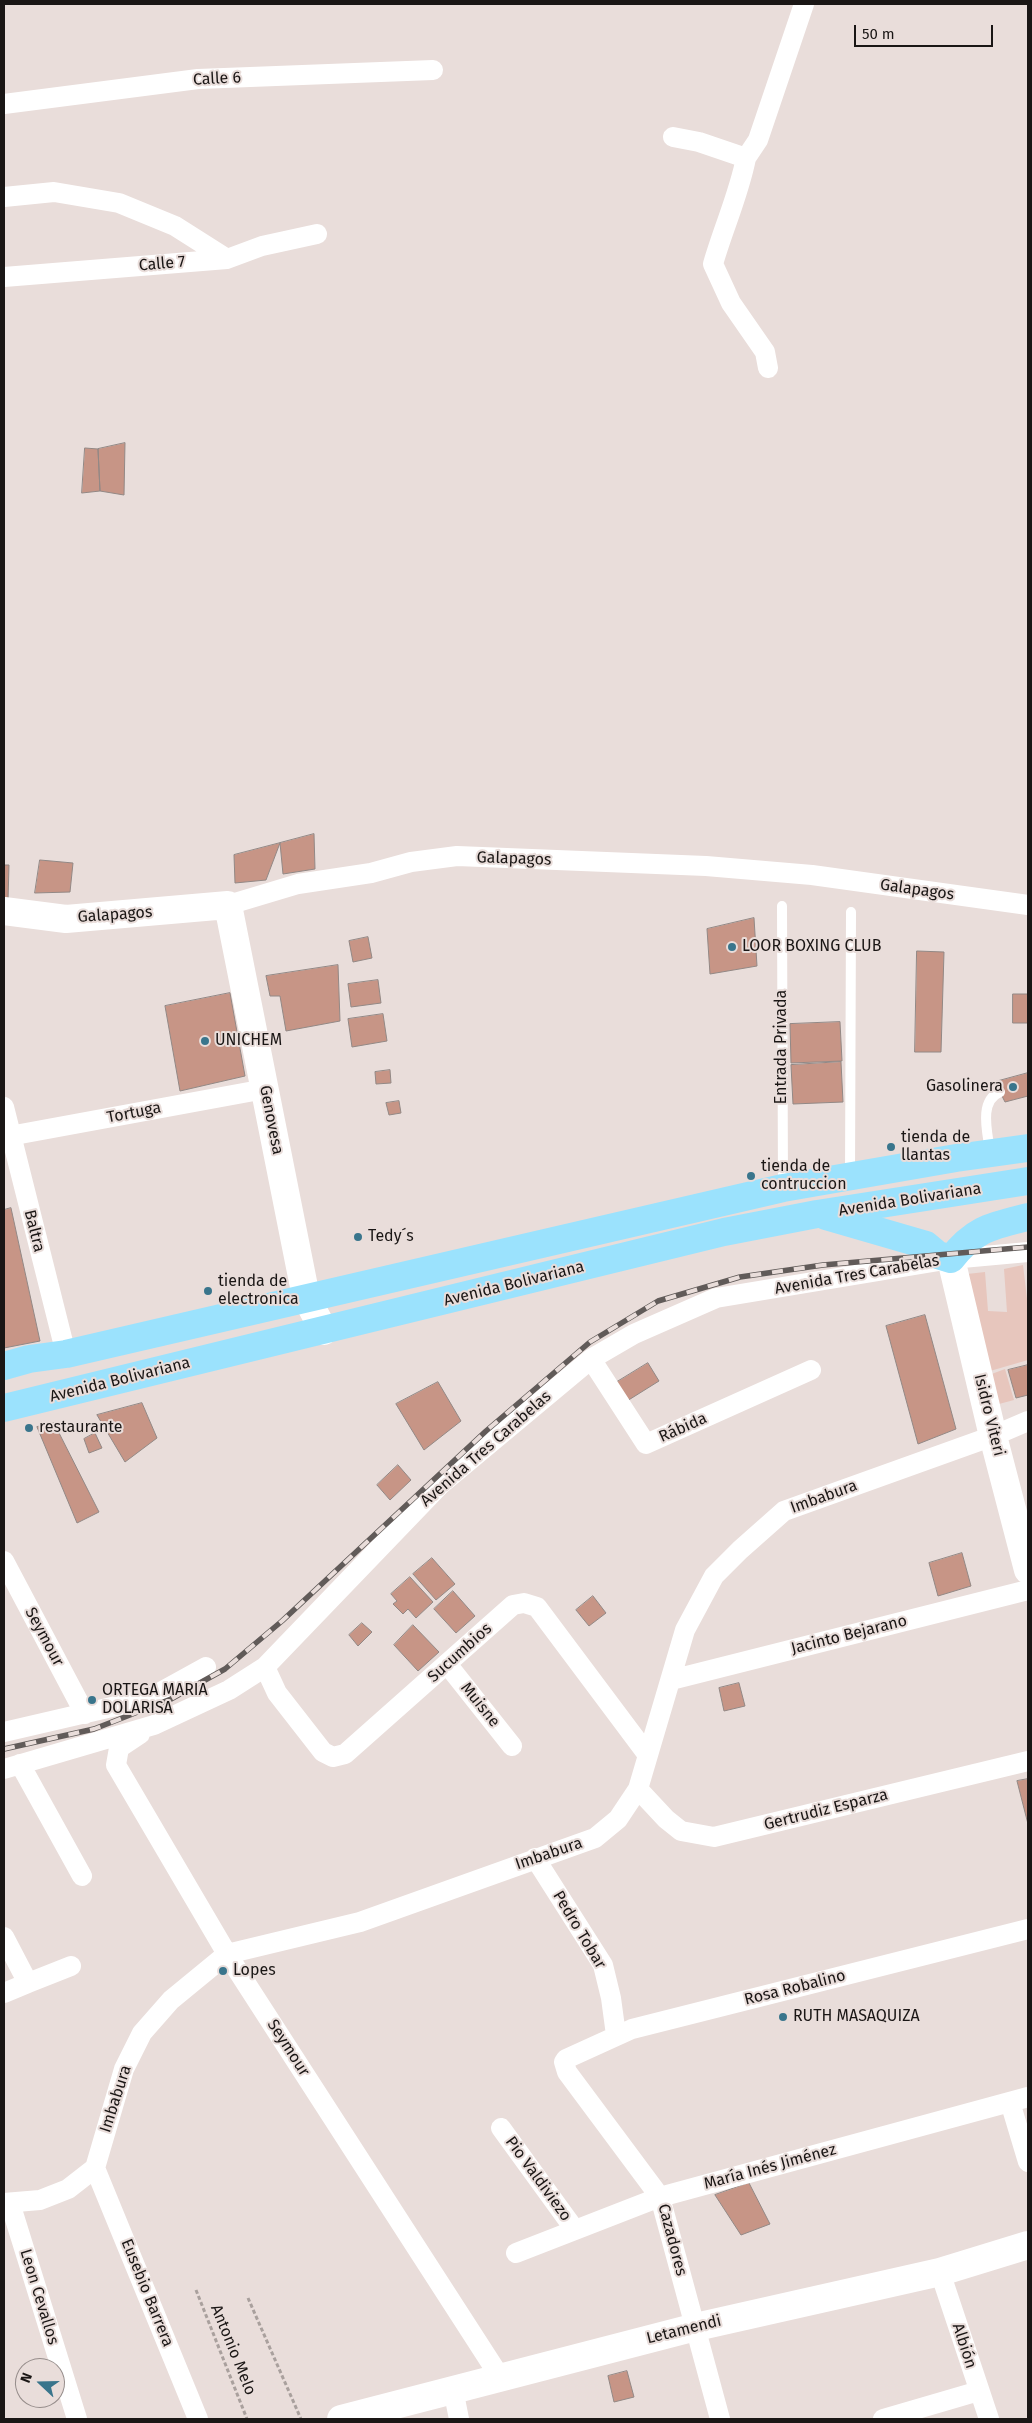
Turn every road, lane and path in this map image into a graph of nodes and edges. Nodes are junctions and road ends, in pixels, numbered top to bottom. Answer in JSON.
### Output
{"nodes":[{"id":1,"x":804,"y":4,"type":"edge"},
{"id":2,"x":432,"y":70,"type":"dead end"},
{"id":3,"x":4,"y":104,"type":"edge"},
{"id":4,"x":673,"y":137,"type":"dead end"},
{"id":5,"x":746,"y":158,"type":"junction"},
{"id":6,"x":4,"y":197,"type":"edge"},
{"id":7,"x":317,"y":234,"type":"dead end"},
{"id":8,"x":226,"y":259,"type":"junction"},
{"id":9,"x":4,"y":277,"type":"edge"},
{"id":10,"x":768,"y":368,"type":"dead end"},
{"id":11,"x":1028,"y":904,"type":"edge"},
{"id":12,"x":228,"y":905,"type":"junction"},
{"id":13,"x":782,"y":906,"type":"dead end"},
{"id":14,"x":4,"y":911,"type":"edge"},
{"id":15,"x":851,"y":912,"type":"dead end"},
{"id":16,"x":264,"y":1088,"type":"junction"},
{"id":17,"x":1000,"y":1092,"type":"dead end"},
{"id":18,"x":4,"y":1108,"type":"edge"},
{"id":19,"x":8,"y":1136,"type":"edge"},
{"id":20,"x":1028,"y":1148,"type":"edge"},
{"id":21,"x":990,"y":1153,"type":"junction"},
{"id":22,"x":850,"y":1175,"type":"junction"},
{"id":23,"x":1028,"y":1181,"type":"edge"},
{"id":24,"x":784,"y":1188,"type":"junction"},
{"id":25,"x":818,"y":1214,"type":"junction"},
{"id":26,"x":1028,"y":1217,"type":"edge"},
{"id":27,"x":1028,"y":1252,"type":"edge"},
{"id":28,"x":951,"y":1259,"type":"junction"},
{"id":29,"x":306,"y":1298,"type":"junction"},
{"id":30,"x":324,"y":1331,"type":"junction"},
{"id":31,"x":66,"y":1354,"type":"junction"},
{"id":32,"x":591,"y":1359,"type":"junction"},
{"id":33,"x":4,"y":1366,"type":"edge"},
{"id":34,"x":811,"y":1370,"type":"dead end"},
{"id":35,"x":4,"y":1408,"type":"edge"},
{"id":36,"x":1028,"y":1421,"type":"edge"},
{"id":37,"x":993,"y":1436,"type":"junction"},
{"id":38,"x":4,"y":1561,"type":"edge"},
{"id":39,"x":1028,"y":1570,"type":"edge"},
{"id":40,"x":1028,"y":1590,"type":"edge"},
{"id":41,"x":447,"y":1664,"type":"junction"},
{"id":42,"x":206,"y":1667,"type":"dead end"},
{"id":43,"x":265,"y":1667,"type":"junction"},
{"id":44,"x":671,"y":1680,"type":"junction"},
{"id":45,"x":84,"y":1714,"type":"junction"},
{"id":46,"x":154,"y":1725,"type":"junction"},
{"id":47,"x":4,"y":1732,"type":"edge"},
{"id":48,"x":512,"y":1746,"type":"dead end"},
{"id":49,"x":648,"y":1754,"type":"junction"},
{"id":50,"x":1028,"y":1762,"type":"edge"},
{"id":51,"x":12,"y":1767,"type":"edge"},
{"id":52,"x":638,"y":1789,"type":"junction"},
{"id":53,"x":535,"y":1858,"type":"junction"},
{"id":54,"x":82,"y":1876,"type":"dead end"},
{"id":55,"x":1028,"y":1930,"type":"edge"},
{"id":56,"x":4,"y":1937,"type":"edge"},
{"id":57,"x":227,"y":1954,"type":"junction"},
{"id":58,"x":71,"y":1966,"type":"dead end"},
{"id":59,"x":28,"y":1983,"type":"junction"},
{"id":60,"x":4,"y":1993,"type":"edge"},
{"id":61,"x":616,"y":2035,"type":"junction"},
{"id":62,"x":566,"y":2059,"type":"joint"},
{"id":63,"x":1019,"y":2099,"type":"edge"},
{"id":64,"x":501,"y":2128,"type":"dead end"},
{"id":65,"x":1028,"y":2162,"type":"edge"},
{"id":66,"x":95,"y":2168,"type":"junction"},
{"id":67,"x":660,"y":2196,"type":"junction"},
{"id":68,"x":7,"y":2203,"type":"edge"},
{"id":69,"x":575,"y":2230,"type":"junction"},
{"id":70,"x":1028,"y":2245,"type":"edge"},
{"id":71,"x":516,"y":2253,"type":"dead end"},
{"id":72,"x":940,"y":2272,"type":"junction"},
{"id":73,"x":196,"y":2290,"type":"dead end"},
{"id":74,"x":248,"y":2298,"type":"dead end"},
{"id":75,"x":696,"y":2326,"type":"junction"},
{"id":76,"x":500,"y":2377,"type":"junction"},
{"id":77,"x":453,"y":2389,"type":"junction"},
{"id":78,"x":979,"y":2391,"type":"junction"},
{"id":79,"x":401,"y":2412,"type":"edge"},
{"id":80,"x":349,"y":2418,"type":"edge"},
{"id":81,"x":78,"y":2419,"type":"edge"},
{"id":82,"x":198,"y":2419,"type":"edge"},
{"id":83,"x":247,"y":2419,"type":"edge"},
{"id":84,"x":300,"y":2419,"type":"edge"},
{"id":85,"x":459,"y":2419,"type":"edge"},
{"id":86,"x":720,"y":2419,"type":"edge"},
{"id":87,"x":883,"y":2419,"type":"edge"},
{"id":88,"x":989,"y":2419,"type":"edge"}],
"edges":[{"from":1,"to":5,"type":"street"},
{"from":2,"to":3,"type":"street","name":"Calle 6"},
{"from":4,"to":5,"type":"street"},
{"from":5,"to":10,"type":"street"},
{"from":6,"to":8,"type":"street"},
{"from":7,"to":8,"type":"street","name":"Calle 7"},
{"from":8,"to":9,"type":"street","name":"Calle 7"},
{"from":11,"to":12,"type":"street","name":"Galapagos"},
{"from":12,"to":14,"type":"street","name":"Galapagos"},
{"from":12,"to":16,"type":"street","name":"Genovesa"},
{"from":13,"to":24,"type":"lane","name":"Entrada Privada"},
{"from":15,"to":22,"type":"lane"},
{"from":16,"to":19,"type":"street","name":"Tortuga"},
{"from":16,"to":29,"type":"street","name":"Genovesa"},
{"from":17,"to":21,"type":"lane"},
{"from":18,"to":19,"type":"street","name":"Baltra"},
{"from":19,"to":31,"type":"street","name":"Baltra"},
{"from":20,"to":21,"type":"main road","name":"Avenida Bolivariana"},
{"from":21,"to":22,"type":"main road","name":"Avenida Bolivariana"},
{"from":22,"to":24,"type":"main road","name":"Avenida Bolivariana"},
{"from":23,"to":25,"type":"main road","name":"Avenida Bolivariana"},
{"from":24,"to":29,"type":"main road","name":"Avenida Bolivariana"},
{"from":25,"to":28,"type":"main road"},
{"from":25,"to":30,"type":"main road","name":"Avenida Bolivariana"},
{"from":26,"to":28,"type":"main road"},
{"from":27,"to":28,"type":"street","name":"Avenida Tres Carabelas"},
{"from":28,"to":32,"type":"street","name":"Avenida Tres Carabelas"},
{"from":28,"to":37,"type":"street","name":"Isidro Viteri"},
{"from":29,"to":30,"type":"street","name":"Genovesa"},
{"from":29,"to":31,"type":"main road","name":"Avenida Bolivariana"},
{"from":30,"to":35,"type":"main road","name":"Avenida Bolivariana"},
{"from":31,"to":33,"type":"main road","name":"Avenida Bolivariana"},
{"from":32,"to":34,"type":"street","name":"Rábida"},
{"from":32,"to":43,"type":"street","name":"Avenida Tres Carabelas"},
{"from":36,"to":37,"type":"street","name":"Imbabura"},
{"from":37,"to":39,"type":"street","name":"Isidro Viteri"},
{"from":37,"to":44,"type":"street","name":"Imbabura"},
{"from":38,"to":45,"type":"street","name":"Seymour"},
{"from":40,"to":44,"type":"street","name":"Jacinto Bejarano"},
{"from":41,"to":43,"type":"street","name":"Sucumbios"},
{"from":41,"to":48,"type":"street","name":"Muisne"},
{"from":41,"to":49,"type":"street","name":"Sucumbios"},
{"from":42,"to":45,"type":"street"},
{"from":43,"to":46,"type":"street","name":"Avenida Tres Carabelas"},
{"from":44,"to":49,"type":"street","name":"Imbabura"},
{"from":45,"to":47,"type":"street"},
{"from":46,"to":51,"type":"street","name":"Avenida Tres Carabelas"},
{"from":46,"to":57,"type":"street","name":"Seymour"},
{"from":49,"to":52,"type":"street","name":"Imbabura"},
{"from":50,"to":52,"type":"street","name":"Gertrudiz Esparza"},
{"from":51,"to":54,"type":"street"},
{"from":52,"to":53,"type":"street","name":"Imbabura"},
{"from":53,"to":57,"type":"street","name":"Imbabura"},
{"from":53,"to":61,"type":"street","name":"Pedro Tobar"},
{"from":55,"to":61,"type":"street","name":"Rosa Robalino"},
{"from":56,"to":59,"type":"street"},
{"from":57,"to":66,"type":"street","name":"Imbabura"},
{"from":57,"to":76,"type":"street","name":"Seymour"},
{"from":58,"to":59,"type":"street"},
{"from":59,"to":60,"type":"street"},
{"from":61,"to":62,"type":"street","name":"Rosa Robalino"},
{"from":62,"to":67,"type":"street","name":"Cazadores"},
{"from":63,"to":65,"type":"street"},
{"from":63,"to":67,"type":"street","name":"María Inés Jiménez"},
{"from":64,"to":69,"type":"street","name":"Pio Valdiviezo"},
{"from":66,"to":68,"type":"street"},
{"from":66,"to":82,"type":"street","name":"Eusebio Barrera"},
{"from":67,"to":69,"type":"street","name":"María Inés Jiménez"},
{"from":67,"to":75,"type":"street","name":"Cazadores"},
{"from":68,"to":81,"type":"street","name":"Leon Cevallos"},
{"from":69,"to":71,"type":"street","name":"María Inés Jiménez"},
{"from":70,"to":72,"type":"street","name":"Letamendi"},
{"from":72,"to":75,"type":"street","name":"Letamendi"},
{"from":72,"to":78,"type":"street","name":"Albión"},
{"from":73,"to":83,"type":"path","name":"Antonio Melo"},
{"from":74,"to":84,"type":"path"},
{"from":75,"to":76,"type":"street","name":"Letamendi"},
{"from":75,"to":86,"type":"street","name":"Cazadores"},
{"from":76,"to":77,"type":"street","name":"Letamendi"},
{"from":77,"to":79,"type":"street","name":"Letamendi"},
{"from":77,"to":85,"type":"street"},
{"from":78,"to":87,"type":"street"},
{"from":78,"to":88,"type":"street","name":"Albión"},
{"from":79,"to":80,"type":"street","name":"Letamendi"}]}
